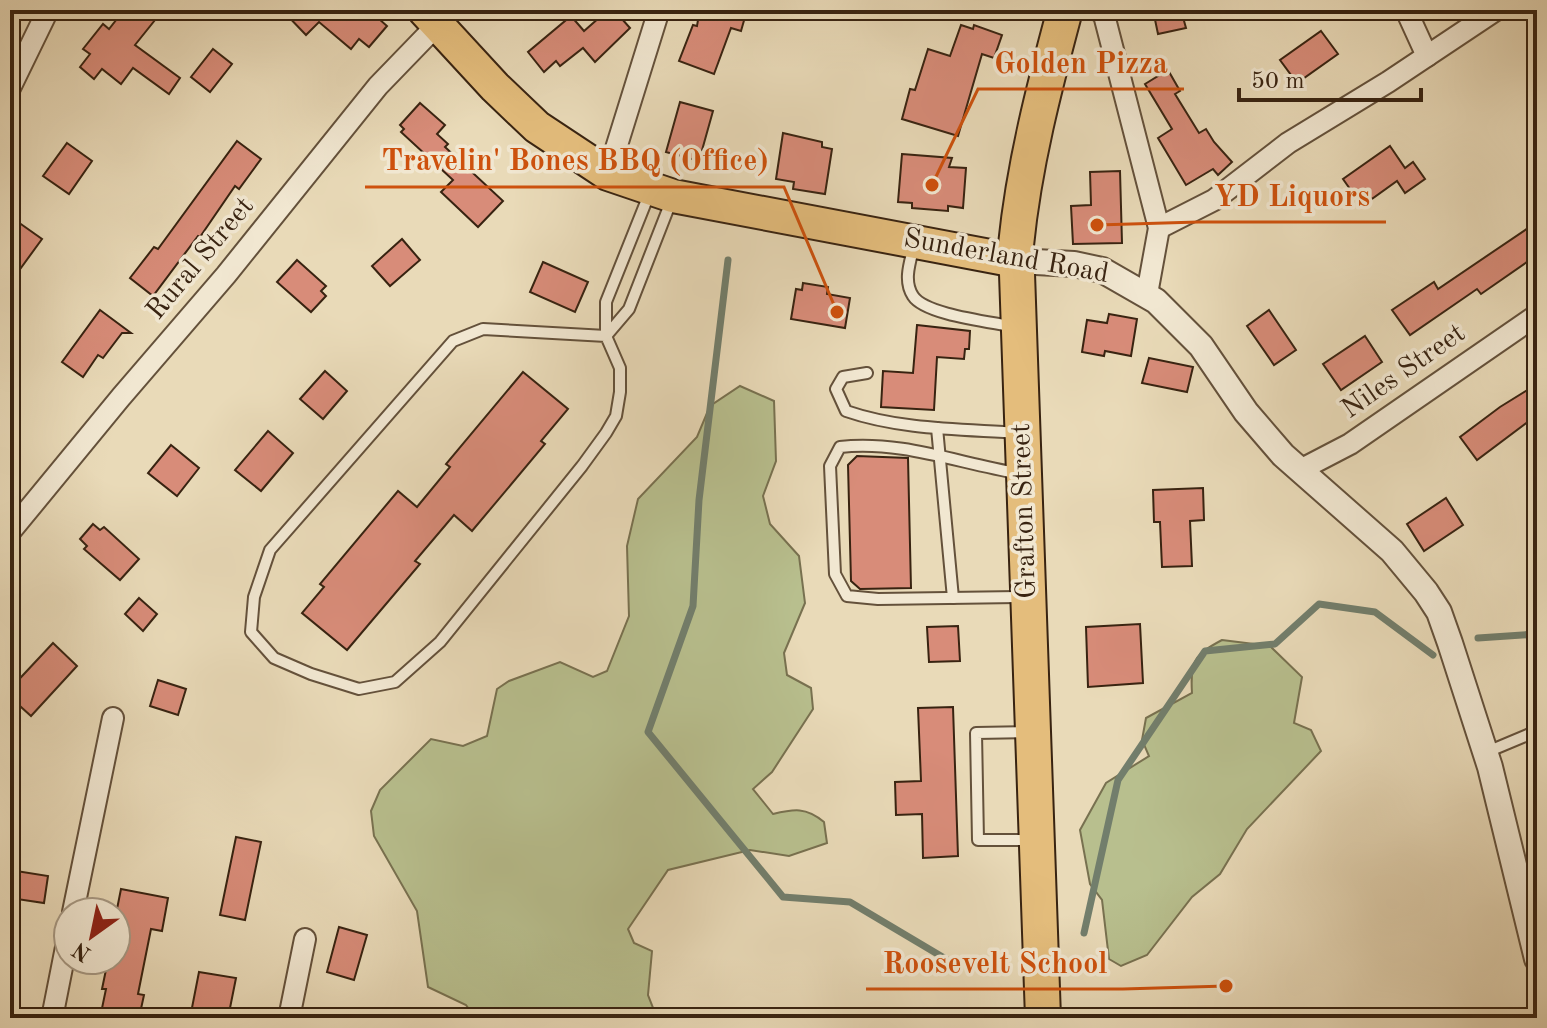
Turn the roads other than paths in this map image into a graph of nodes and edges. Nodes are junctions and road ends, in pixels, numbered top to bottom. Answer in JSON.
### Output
{"nodes":[{"id":1,"x":48,"y":10,"type":"edge"},
{"id":2,"x":659,"y":10,"type":"edge"},
{"id":3,"x":1065,"y":10,"type":"edge"},
{"id":4,"x":1098,"y":10,"type":"edge"},
{"id":5,"x":1406,"y":10,"type":"edge"},
{"id":6,"x":1496,"y":10,"type":"edge"},
{"id":7,"x":430,"y":17,"type":"edge"},
{"id":8,"x":1427,"y":56,"type":"junction"},
{"id":9,"x":10,"y":88,"type":"edge"},
{"id":10,"x":608,"y":174,"type":"junction"},
{"id":11,"x":662,"y":193,"type":"junction"},
{"id":12,"x":1159,"y":228,"type":"junction"},
{"id":13,"x":915,"y":240,"type":"junction"},
{"id":14,"x":1016,"y":261,"type":"junction"},
{"id":15,"x":1147,"y":294,"type":"junction"},
{"id":16,"x":1537,"y":315,"type":"edge"},
{"id":17,"x":1018,"y":327,"type":"junction"},
{"id":18,"x":606,"y":336,"type":"junction"},
{"id":19,"x":867,"y":373,"type":"dead end"},
{"id":20,"x":937,"y":428,"type":"junction"},
{"id":21,"x":1021,"y":433,"type":"junction"},
{"id":22,"x":938,"y":457,"type":"junction"},
{"id":23,"x":1300,"y":470,"type":"junction"},
{"id":24,"x":1023,"y":474,"type":"junction"},
{"id":25,"x":10,"y":532,"type":"edge"},
{"id":26,"x":1028,"y":597,"type":"junction"},
{"id":27,"x":953,"y":598,"type":"junction"},
{"id":28,"x":113,"y":718,"type":"dead end"},
{"id":29,"x":1537,"y":731,"type":"edge"},
{"id":30,"x":1032,"y":732,"type":"junction"},
{"id":31,"x":1485,"y":752,"type":"junction"},
{"id":32,"x":1036,"y":840,"type":"junction"},
{"id":33,"x":76,"y":896,"type":"edge"},
{"id":34,"x":305,"y":939,"type":"dead end"},
{"id":35,"x":1536,"y":951,"type":"edge"},
{"id":36,"x":60,"y":976,"type":"edge"},
{"id":37,"x":52,"y":1018,"type":"edge"},
{"id":38,"x":289,"y":1018,"type":"edge"},
{"id":39,"x":1043,"y":1018,"type":"edge"}],
"edges":[{"from":1,"to":9,"type":"street"},
{"from":2,"to":10,"type":"street"},
{"from":3,"to":14,"type":"highway","name":"Grafton Street"},
{"from":4,"to":12,"type":"street"},
{"from":5,"to":8,"type":"street"},
{"from":6,"to":8,"type":"street"},
{"from":7,"to":10,"type":"main road","name":"Sunderland Road"},
{"from":7,"to":25,"type":"street","name":"Rural Street"},
{"from":8,"to":12,"type":"street"},
{"from":10,"to":11,"type":"main road","name":"Sunderland Road"},
{"from":11,"to":13,"type":"main road","name":"Sunderland Road"},
{"from":11,"to":18,"type":"lane"},
{"from":11,"to":18,"type":"lane"},
{"from":12,"to":15,"type":"street"},
{"from":13,"to":14,"type":"main road","name":"Sunderland Road"},
{"from":13,"to":17,"type":"lane"},
{"from":14,"to":15,"type":"street","name":"Sunderland Road"},
{"from":14,"to":17,"type":"highway","name":"Grafton Street"},
{"from":15,"to":23,"type":"street","name":"Sunderland Road"},
{"from":16,"to":23,"type":"street","name":"Niles Street"},
{"from":17,"to":21,"type":"highway","name":"Grafton Street"},
{"from":18,"to":18,"type":"lane"},
{"from":19,"to":20,"type":"lane"},
{"from":20,"to":21,"type":"lane"},
{"from":20,"to":22,"type":"lane"},
{"from":21,"to":24,"type":"highway","name":"Grafton Street"},
{"from":22,"to":24,"type":"lane"},
{"from":22,"to":27,"type":"lane"},
{"from":22,"to":27,"type":"lane"},
{"from":23,"to":31,"type":"street","name":"Sunderland Road"},
{"from":24,"to":26,"type":"highway","name":"Grafton Street"},
{"from":26,"to":27,"type":"lane"},
{"from":26,"to":30,"type":"highway","name":"Grafton Street"},
{"from":28,"to":33,"type":"street"},
{"from":29,"to":31,"type":"lane"},
{"from":30,"to":32,"type":"highway","name":"Grafton Street"},
{"from":30,"to":32,"type":"lane"},
{"from":31,"to":35,"type":"street","name":"Sunderland Road"},
{"from":32,"to":39,"type":"highway","name":"Grafton Street"},
{"from":34,"to":38,"type":"street"},
{"from":36,"to":37,"type":"street"}]}
